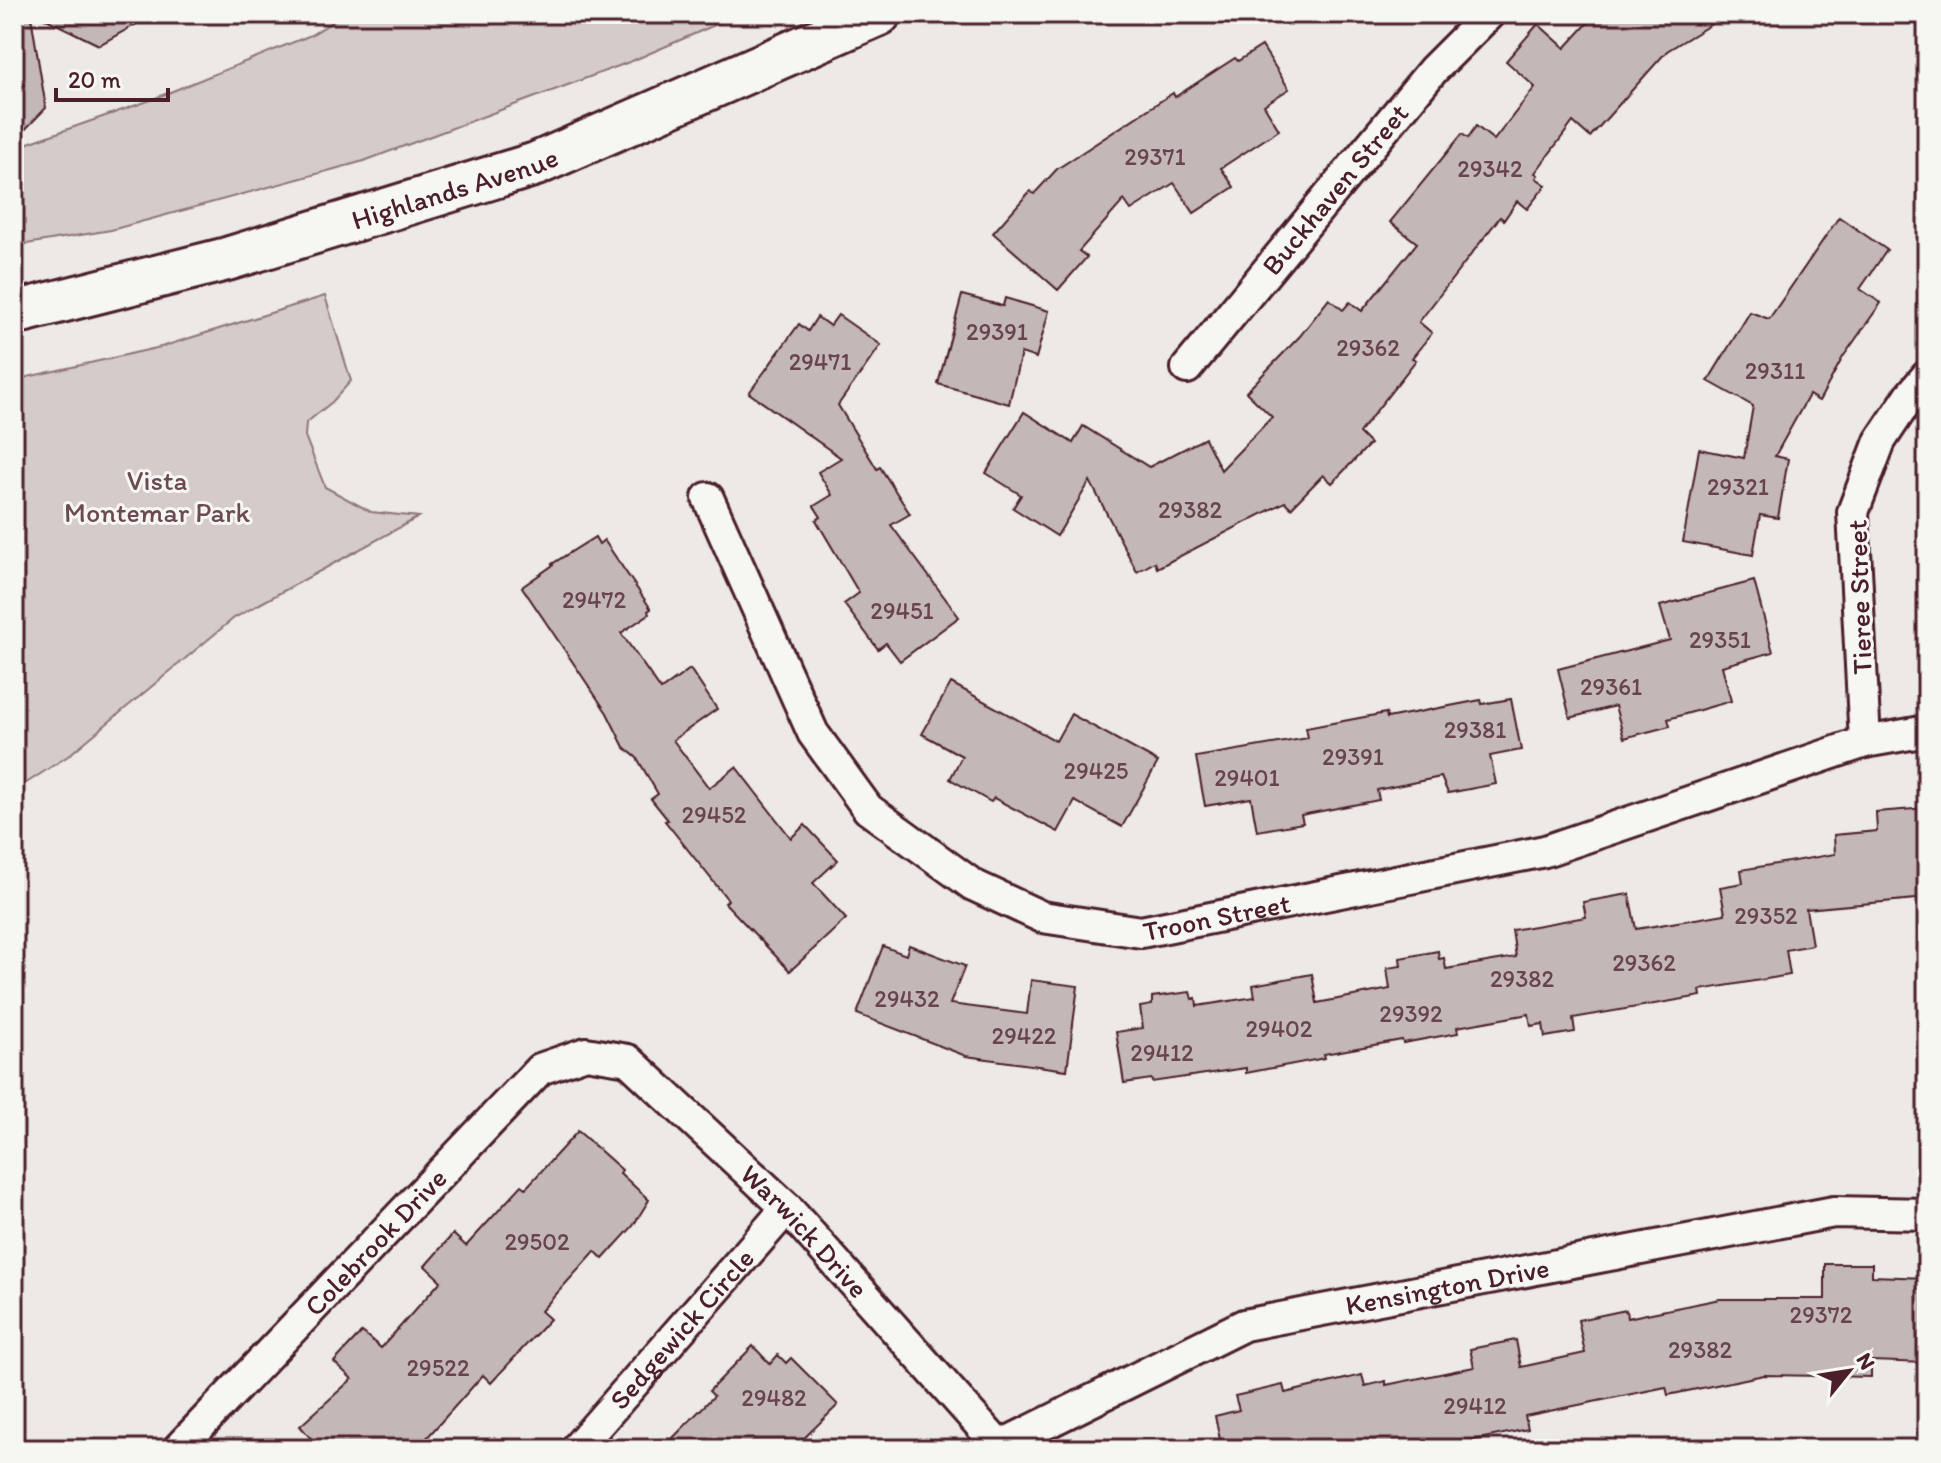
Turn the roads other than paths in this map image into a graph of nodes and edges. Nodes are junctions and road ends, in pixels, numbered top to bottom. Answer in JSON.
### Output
{"nodes":[{"id":1,"x":879,"y":14,"type":"edge"},
{"id":2,"x":1489,"y":14,"type":"edge"},
{"id":3,"x":14,"y":313,"type":"edge"},
{"id":4,"x":1187,"y":368,"type":"dead end"},
{"id":5,"x":1927,"y":376,"type":"edge"},
{"id":6,"x":708,"y":498,"type":"dead end"},
{"id":7,"x":1927,"y":731,"type":"edge"},
{"id":8,"x":1865,"y":742,"type":"junction"},
{"id":9,"x":586,"y":1053,"type":"joint"},
{"id":10,"x":787,"y":1208,"type":"junction"},
{"id":11,"x":1927,"y":1214,"type":"edge"},
{"id":12,"x":996,"y":1447,"type":"edge"},
{"id":13,"x":178,"y":1449,"type":"edge"},
{"id":14,"x":576,"y":1449,"type":"edge"}],
"edges":[{"from":1,"to":3,"type":"main road","name":"Highlands Avenue"},
{"from":2,"to":4,"type":"street","name":"Buckhaven Street"},
{"from":5,"to":8,"type":"street","name":"Tieree Street"},
{"from":6,"to":8,"type":"street","name":"Troon Street"},
{"from":7,"to":8,"type":"street","name":"Troon Street"},
{"from":9,"to":10,"type":"street","name":"Warwick Drive"},
{"from":9,"to":13,"type":"street","name":"Colebrook Drive"},
{"from":10,"to":12,"type":"street","name":"Warwick Drive"},
{"from":10,"to":14,"type":"street","name":"Sedgewick Circle"},
{"from":11,"to":12,"type":"street","name":"Kensington Drive"}]}
